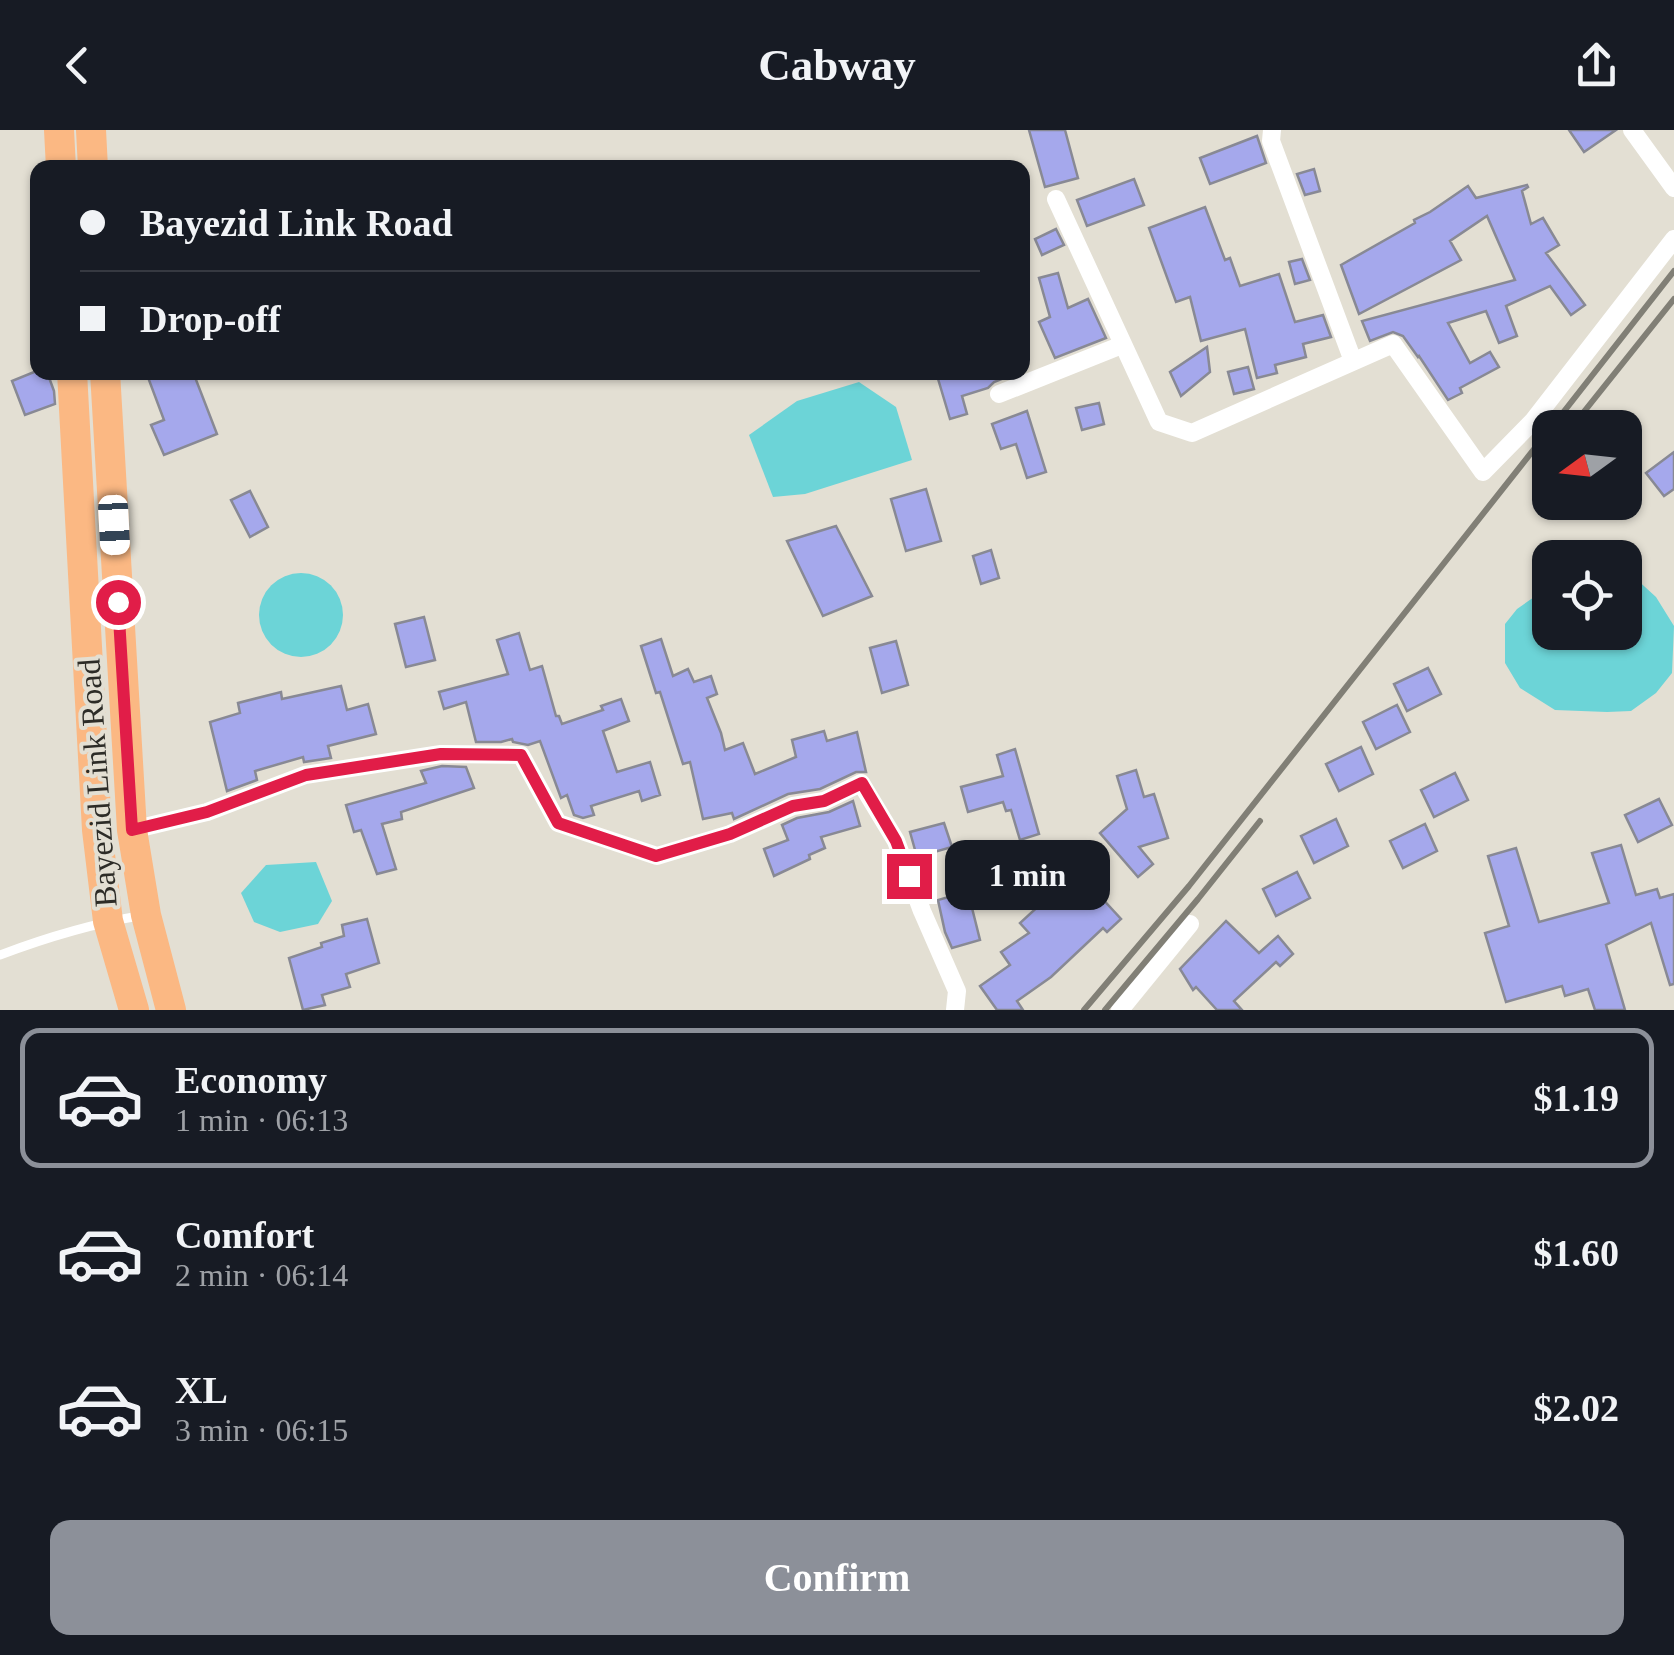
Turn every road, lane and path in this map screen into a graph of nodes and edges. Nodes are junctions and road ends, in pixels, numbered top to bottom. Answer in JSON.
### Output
{"nodes":[{"id":1,"x":59,"y":130,"type":"edge"},
{"id":2,"x":91,"y":130,"type":"edge"},
{"id":3,"x":1272,"y":130,"type":"edge"},
{"id":4,"x":1632,"y":130,"type":"edge"},
{"id":5,"x":61,"y":160,"type":"edge"},
{"id":6,"x":93,"y":160,"type":"edge"},
{"id":7,"x":1674,"y":188,"type":"edge"},
{"id":8,"x":1056,"y":199,"type":"dead end"},
{"id":9,"x":1674,"y":239,"type":"edge"},
{"id":10,"x":1122,"y":344,"type":"junction"},
{"id":11,"x":1353,"y":361,"type":"junction"},
{"id":12,"x":72,"y":380,"type":"edge"},
{"id":13,"x":105,"y":380,"type":"edge"},
{"id":14,"x":999,"y":394,"type":"dead end"},
{"id":15,"x":132,"y":830,"type":"junction"},
{"id":16,"x":146,"y":915,"type":"junction"},
{"id":17,"x":108,"y":922,"type":"junction"},
{"id":18,"x":1190,"y":924,"type":"dead end"},
{"id":19,"x":0,"y":955,"type":"edge"},
{"id":20,"x":134,"y":1010,"type":"edge"},
{"id":21,"x":172,"y":1010,"type":"edge"},
{"id":22,"x":955,"y":1010,"type":"edge"},
{"id":23,"x":1120,"y":1010,"type":"edge"}],
"edges":[{"from":1,"to":5,"type":"main road"},
{"from":2,"to":6,"type":"main road"},
{"from":3,"to":11,"type":"street"},
{"from":4,"to":7,"type":"street"},
{"from":8,"to":10,"type":"street"},
{"from":9,"to":11,"type":"street"},
{"from":10,"to":11,"type":"street"},
{"from":10,"to":14,"type":"street"},
{"from":12,"to":17,"type":"main road","name":"Bayezid Link Road"},
{"from":13,"to":15,"type":"main road","name":"Bayezid Link Road"},
{"from":15,"to":16,"type":"main road","name":"Bayezid Link Road"},
{"from":15,"to":22,"type":"street"},
{"from":16,"to":17,"type":"lane"},
{"from":16,"to":21,"type":"main road","name":"Bayezid Link Road"},
{"from":17,"to":19,"type":"lane"},
{"from":17,"to":20,"type":"main road","name":"Bayezid Link Road"},
{"from":18,"to":23,"type":"street"}]}
